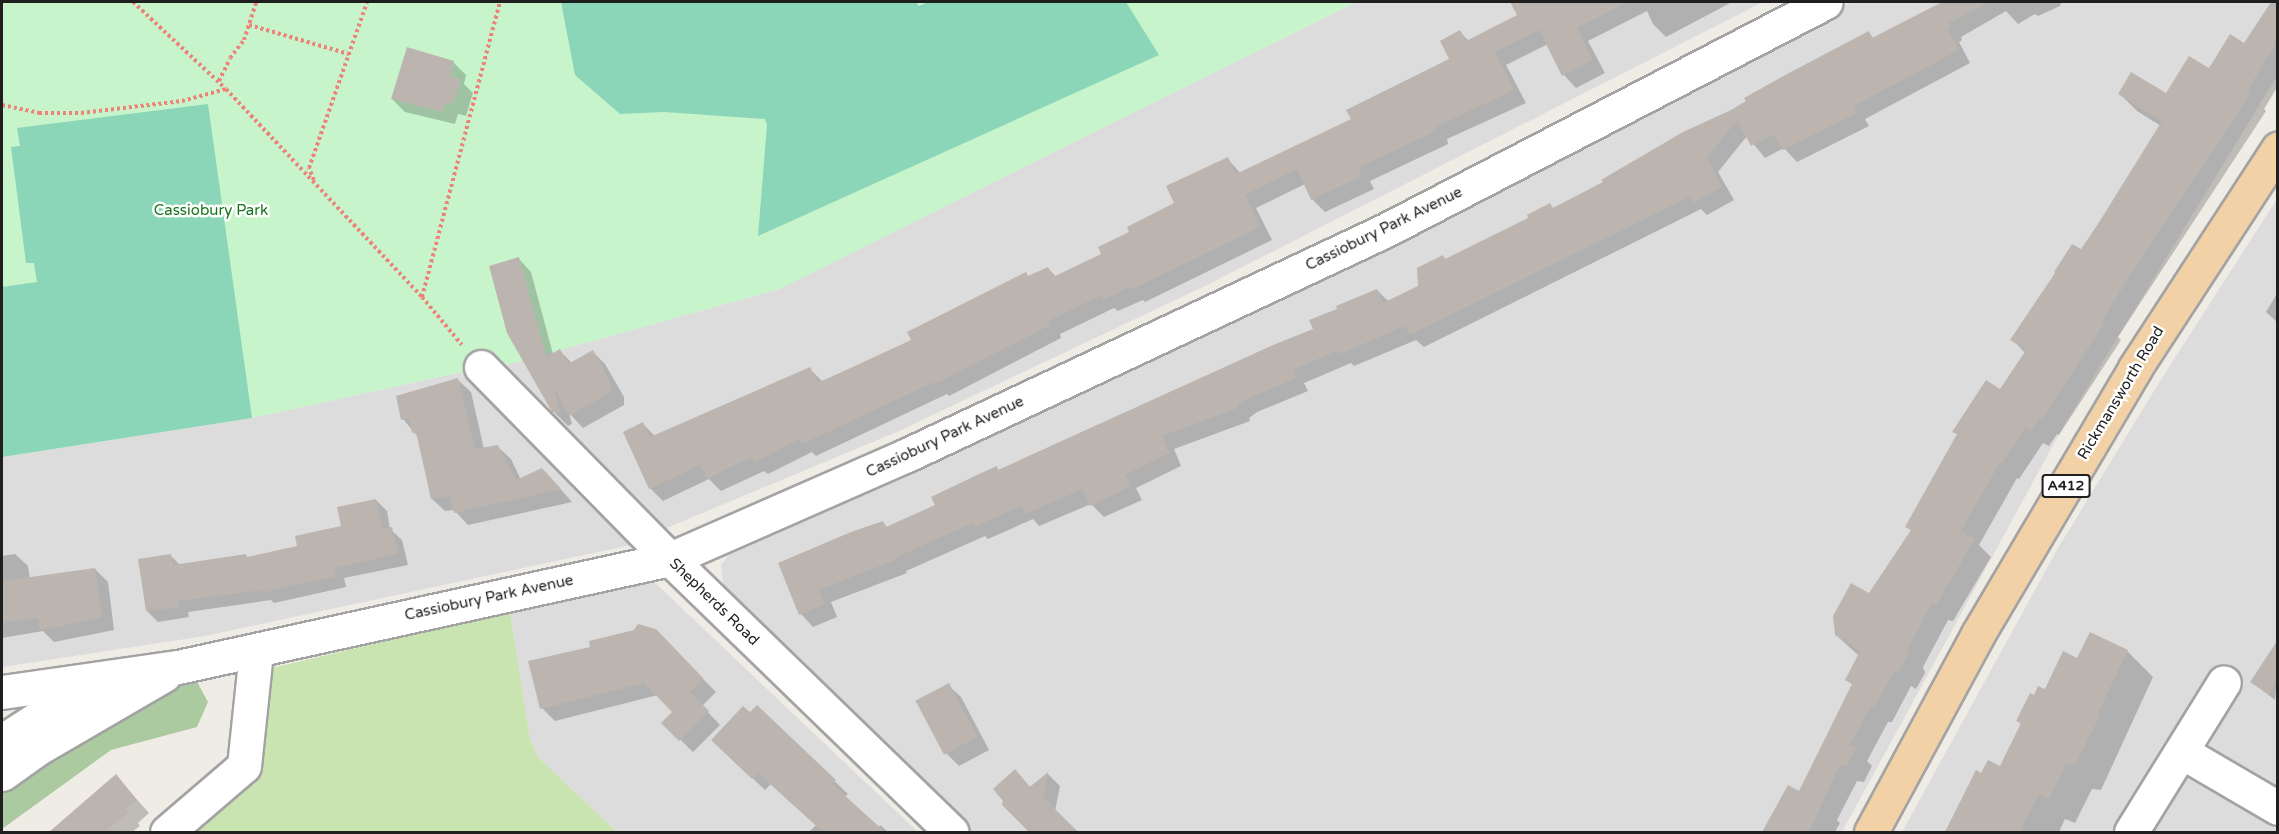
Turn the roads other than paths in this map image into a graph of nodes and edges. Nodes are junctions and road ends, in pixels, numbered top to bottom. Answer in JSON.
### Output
{"nodes":[{"id":1,"x":1825,"y":2,"type":"edge"},
{"id":2,"x":2277,"y":149,"type":"edge"},
{"id":3,"x":481,"y":367,"type":"road end"},
{"id":4,"x":670,"y":560,"type":"junction"},
{"id":5,"x":256,"y":651,"type":"junction"},
{"id":6,"x":178,"y":667,"type":"junction"},
{"id":7,"x":101,"y":678,"type":"junction"},
{"id":8,"x":2224,"y":682,"type":"dead end"},
{"id":9,"x":2,"y":692,"type":"edge"},
{"id":10,"x":2,"y":741,"type":"edge"},
{"id":11,"x":2182,"y":752,"type":"junction"},
{"id":12,"x":2,"y":774,"type":"edge"},
{"id":13,"x":2277,"y":808,"type":"edge"},
{"id":14,"x":167,"y":832,"type":"edge"},
{"id":15,"x":952,"y":832,"type":"edge"},
{"id":16,"x":1871,"y":832,"type":"edge"},
{"id":17,"x":2131,"y":832,"type":"edge"}],
"edges":[{"from":1,"to":4,"type":"street","name":"Cassiobury Park Avenue"},
{"from":2,"to":16,"type":"main road","name":"Rickmansworth Road","number":"A412"},
{"from":3,"to":4,"type":"street","name":"Shepherds Road"},
{"from":4,"to":5,"type":"street","name":"Cassiobury Park Avenue"},
{"from":4,"to":15,"type":"street","name":"Shepherds Road"},
{"from":5,"to":6,"type":"street","name":"Cassiobury Park Avenue"},
{"from":5,"to":14,"type":"street"},
{"from":6,"to":7,"type":"street","name":"Cassiobury Park Avenue"},
{"from":6,"to":12,"type":"street"},
{"from":7,"to":9,"type":"street","name":"Cassiobury Park Avenue"},
{"from":7,"to":10,"type":"street"},
{"from":8,"to":11,"type":"street"},
{"from":11,"to":13,"type":"street"},
{"from":11,"to":17,"type":"street"}]}
